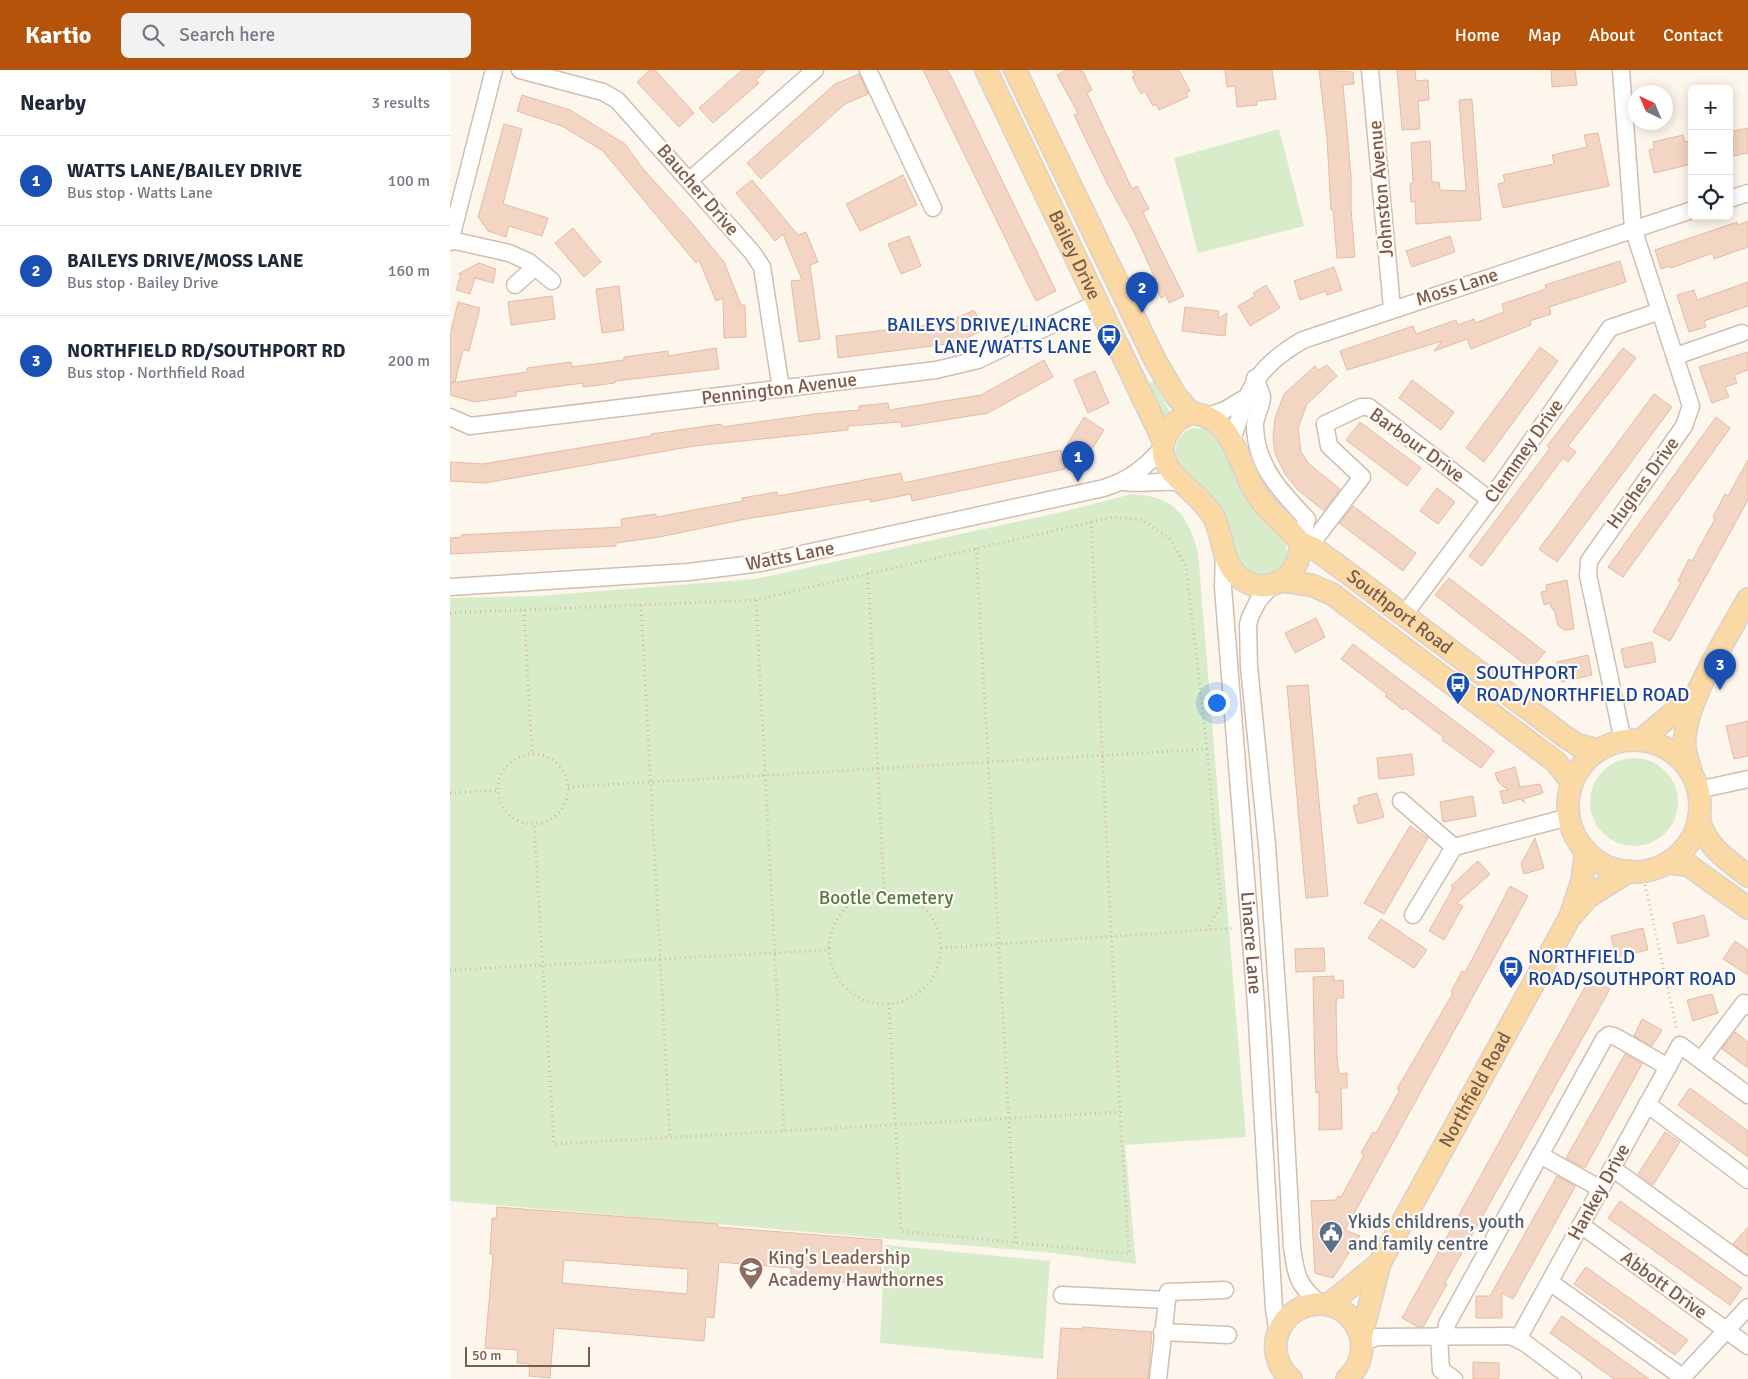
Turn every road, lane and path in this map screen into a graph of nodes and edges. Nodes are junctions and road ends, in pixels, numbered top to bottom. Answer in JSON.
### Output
{"nodes":[{"id":1,"x":494,"y":70,"type":"edge"},
{"id":2,"x":520,"y":70,"type":"edge"},
{"id":3,"x":815,"y":70,"type":"edge"},
{"id":4,"x":868,"y":70,"type":"edge"},
{"id":5,"x":986,"y":70,"type":"edge"},
{"id":6,"x":1015,"y":70,"type":"edge"},
{"id":7,"x":1370,"y":70,"type":"edge"},
{"id":8,"x":1621,"y":70,"type":"edge"},
{"id":9,"x":690,"y":180,"type":"junction"},
{"id":10,"x":1748,"y":193,"type":"edge"},
{"id":11,"x":1733,"y":198,"type":"edge"},
{"id":12,"x":933,"y":208,"type":"dead end"},
{"id":13,"x":1688,"y":211,"type":"edge"},
{"id":14,"x":1634,"y":228,"type":"junction"},
{"id":15,"x":450,"y":241,"type":"edge"},
{"id":16,"x":535,"y":267,"type":"junction"},
{"id":17,"x":552,"y":281,"type":"dead end"},
{"id":18,"x":515,"y":285,"type":"dead end"},
{"id":19,"x":1097,"y":303,"type":"junction"},
{"id":20,"x":1392,"y":308,"type":"junction"},
{"id":21,"x":1660,"y":311,"type":"junction"},
{"id":22,"x":1742,"y":333,"type":"dead end"},
{"id":23,"x":1676,"y":356,"type":"junction"},
{"id":24,"x":1256,"y":378,"type":"junction"},
{"id":25,"x":781,"y":389,"type":"junction"},
{"id":26,"x":1245,"y":398,"type":"junction"},
{"id":27,"x":1199,"y":415,"type":"junction"},
{"id":28,"x":450,"y":417,"type":"edge"},
{"id":29,"x":1232,"y":441,"type":"junction"},
{"id":30,"x":1163,"y":444,"type":"junction"},
{"id":31,"x":1124,"y":482,"type":"junction"},
{"id":32,"x":1185,"y":483,"type":"junction"},
{"id":33,"x":1490,"y":500,"type":"junction"},
{"id":34,"x":1091,"y":522,"type":"junction"},
{"id":35,"x":1297,"y":539,"type":"junction"},
{"id":36,"x":976,"y":548,"type":"junction"},
{"id":37,"x":1224,"y":553,"type":"junction"},
{"id":38,"x":868,"y":574,"type":"junction"},
{"id":39,"x":1276,"y":584,"type":"junction"},
{"id":40,"x":450,"y":587,"type":"edge"},
{"id":41,"x":1748,"y":599,"type":"edge"},
{"id":42,"x":756,"y":600,"type":"junction"},
{"id":43,"x":641,"y":605,"type":"junction"},
{"id":44,"x":524,"y":610,"type":"junction"},
{"id":45,"x":450,"y":612,"type":"edge"},
{"id":46,"x":1404,"y":615,"type":"junction"},
{"id":47,"x":1696,"y":694,"type":"junction"},
{"id":48,"x":1632,"y":741,"type":"junction"},
{"id":49,"x":1207,"y":749,"type":"junction"},
{"id":50,"x":1598,"y":750,"type":"junction"},
{"id":51,"x":532,"y":754,"type":"junction"},
{"id":52,"x":1102,"y":755,"type":"junction"},
{"id":53,"x":988,"y":762,"type":"junction"},
{"id":54,"x":878,"y":769,"type":"junction"},
{"id":55,"x":765,"y":776,"type":"junction"},
{"id":56,"x":1748,"y":779,"type":"edge"},
{"id":57,"x":1694,"y":781,"type":"junction"},
{"id":58,"x":650,"y":782,"type":"junction"},
{"id":59,"x":1572,"y":783,"type":"junction"},
{"id":60,"x":568,"y":787,"type":"junction"},
{"id":61,"x":498,"y":790,"type":"junction"},
{"id":62,"x":450,"y":793,"type":"edge"},
{"id":63,"x":1401,"y":801,"type":"dead end"},
{"id":64,"x":1569,"y":817,"type":"junction"},
{"id":65,"x":1699,"y":817,"type":"junction"},
{"id":66,"x":534,"y":824,"type":"junction"},
{"id":67,"x":1454,"y":847,"type":"junction"},
{"id":68,"x":1586,"y":851,"type":"junction"},
{"id":69,"x":1668,"y":863,"type":"junction"},
{"id":70,"x":1635,"y":871,"type":"junction"},
{"id":71,"x":1748,"y":876,"type":"edge"},
{"id":72,"x":884,"y":892,"type":"junction"},
{"id":73,"x":1748,"y":908,"type":"edge"},
{"id":74,"x":1413,"y":915,"type":"dead end"},
{"id":75,"x":1570,"y":918,"type":"junction"},
{"id":76,"x":1250,"y":926,"type":"junction"},
{"id":77,"x":1207,"y":930,"type":"junction"},
{"id":78,"x":1111,"y":936,"type":"junction"},
{"id":79,"x":999,"y":944,"type":"junction"},
{"id":80,"x":941,"y":948,"type":"junction"},
{"id":81,"x":829,"y":950,"type":"junction"},
{"id":82,"x":775,"y":953,"type":"junction"},
{"id":83,"x":660,"y":959,"type":"junction"},
{"id":84,"x":543,"y":966,"type":"junction"},
{"id":85,"x":450,"y":970,"type":"edge"},
{"id":86,"x":889,"y":1003,"type":"junction"},
{"id":87,"x":1748,"y":1006,"type":"edge"},
{"id":88,"x":1680,"y":1045,"type":"junction"},
{"id":89,"x":1701,"y":1060,"type":"junction"},
{"id":90,"x":1668,"y":1067,"type":"junction"},
{"id":91,"x":1748,"y":1095,"type":"edge"},
{"id":92,"x":1647,"y":1104,"type":"junction"},
{"id":93,"x":1120,"y":1112,"type":"junction"},
{"id":94,"x":1009,"y":1118,"type":"junction"},
{"id":95,"x":896,"y":1125,"type":"junction"},
{"id":96,"x":784,"y":1131,"type":"junction"},
{"id":97,"x":670,"y":1138,"type":"junction"},
{"id":98,"x":1540,"y":1155,"type":"junction"},
{"id":99,"x":1612,"y":1168,"type":"junction"},
{"id":100,"x":1748,"y":1180,"type":"edge"},
{"id":101,"x":1601,"y":1188,"type":"junction"},
{"id":102,"x":1581,"y":1224,"type":"junction"},
{"id":103,"x":1016,"y":1243,"type":"junction"},
{"id":104,"x":1380,"y":1263,"type":"junction"},
{"id":105,"x":1748,"y":1267,"type":"edge"},
{"id":106,"x":1550,"y":1282,"type":"junction"},
{"id":107,"x":1225,"y":1290,"type":"dead end"},
{"id":108,"x":1062,"y":1295,"type":"dead end"},
{"id":109,"x":1167,"y":1300,"type":"junction"},
{"id":110,"x":1324,"y":1304,"type":"junction"},
{"id":111,"x":1748,"y":1307,"type":"edge"},
{"id":112,"x":1726,"y":1330,"type":"junction"},
{"id":113,"x":1162,"y":1332,"type":"junction"},
{"id":114,"x":1278,"y":1334,"type":"junction"},
{"id":115,"x":1228,"y":1335,"type":"dead end"},
{"id":116,"x":1443,"y":1336,"type":"junction"},
{"id":117,"x":1518,"y":1339,"type":"junction"},
{"id":118,"x":1362,"y":1340,"type":"junction"},
{"id":119,"x":1748,"y":1346,"type":"edge"},
{"id":120,"x":1289,"y":1378,"type":"edge"},
{"id":121,"x":1682,"y":1378,"type":"edge"},
{"id":122,"x":1158,"y":1379,"type":"edge"},
{"id":123,"x":1347,"y":1379,"type":"edge"},
{"id":124,"x":1454,"y":1379,"type":"edge"},
{"id":125,"x":1574,"y":1379,"type":"edge"}],
"edges":[{"from":1,"to":15,"type":"street"},
{"from":2,"to":9,"type":"street","name":"Baucher Drive"},
{"from":3,"to":9,"type":"street"},
{"from":4,"to":12,"type":"street"},
{"from":5,"to":19,"type":"main road","name":"Bailey Drive"},
{"from":6,"to":27,"type":"main road","name":"Bailey Drive"},
{"from":7,"to":20,"type":"street","name":"Johnston Avenue"},
{"from":8,"to":14,"type":"street","name":"Hughes Drive"},
{"from":9,"to":25,"type":"street","name":"Baucher Drive"},
{"from":10,"to":11,"type":"street"},
{"from":13,"to":14,"type":"street","name":"Moss Lane"},
{"from":14,"to":20,"type":"street","name":"Moss Lane"},
{"from":14,"to":21,"type":"street","name":"Hughes Drive"},
{"from":15,"to":16,"type":"street"},
{"from":16,"to":17,"type":"street"},
{"from":16,"to":18,"type":"street"},
{"from":19,"to":25,"type":"street","name":"Pennington Avenue"},
{"from":19,"to":30,"type":"main road","name":"Bailey Drive"},
{"from":20,"to":24,"type":"street","name":"Moss Lane"},
{"from":21,"to":23,"type":"street","name":"Hughes Drive"},
{"from":21,"to":33,"type":"street","name":"Clemmey Drive"},
{"from":22,"to":23,"type":"street"},
{"from":23,"to":48,"type":"street","name":"Hughes Drive"},
{"from":24,"to":26,"type":"street","name":"Moss Lane"},
{"from":24,"to":35,"type":"street"},
{"from":25,"to":28,"type":"street","name":"Pennington Avenue"},
{"from":26,"to":27,"type":"street"},
{"from":26,"to":29,"type":"street","name":"Moss Lane"},
{"from":27,"to":29,"type":"main road","name":"Bailey Drive"},
{"from":27,"to":30,"type":"main road"},
{"from":29,"to":35,"type":"main road","name":"Southport Road"},
{"from":30,"to":31,"type":"street","name":"Watts Lane"},
{"from":30,"to":32,"type":"main road","name":"Bailey Drive"},
{"from":31,"to":32,"type":"street","name":"Watts Lane"},
{"from":31,"to":40,"type":"street","name":"Watts Lane"},
{"from":32,"to":37,"type":"main road","name":"Bailey Drive"},
{"from":33,"to":35,"type":"street","name":"Barbour Drive"},
{"from":33,"to":46,"type":"street","name":"Clemmey Drive"},
{"from":34,"to":36,"type":"path"},
{"from":34,"to":49,"type":"path"},
{"from":34,"to":52,"type":"path"},
{"from":35,"to":39,"type":"main road"},
{"from":35,"to":46,"type":"main road","name":"Southport Road"},
{"from":36,"to":38,"type":"path"},
{"from":36,"to":53,"type":"path"},
{"from":37,"to":39,"type":"main road","name":"Southport Road"},
{"from":37,"to":76,"type":"street","name":"Linacre Lane"},
{"from":38,"to":42,"type":"path"},
{"from":38,"to":54,"type":"path"},
{"from":39,"to":59,"type":"main road","name":"Southport Road"},
{"from":39,"to":110,"type":"street","name":"Linacre Lane"},
{"from":41,"to":47,"type":"main road"},
{"from":42,"to":43,"type":"path"},
{"from":42,"to":55,"type":"path"},
{"from":43,"to":44,"type":"path"},
{"from":43,"to":58,"type":"path"},
{"from":44,"to":45,"type":"path"},
{"from":44,"to":51,"type":"path"},
{"from":46,"to":50,"type":"main road","name":"Southport Road"},
{"from":47,"to":48,"type":"main road"},
{"from":47,"to":57,"type":"main road"},
{"from":48,"to":50,"type":"main road"},
{"from":48,"to":57,"type":"main road"},
{"from":49,"to":52,"type":"path"},
{"from":49,"to":77,"type":"path"},
{"from":50,"to":59,"type":"main road"},
{"from":51,"to":60,"type":"path"},
{"from":51,"to":61,"type":"path"},
{"from":52,"to":53,"type":"path"},
{"from":52,"to":78,"type":"path"},
{"from":53,"to":54,"type":"path"},
{"from":53,"to":79,"type":"path"},
{"from":54,"to":55,"type":"path"},
{"from":54,"to":72,"type":"path"},
{"from":55,"to":58,"type":"path"},
{"from":55,"to":82,"type":"path"},
{"from":56,"to":57,"type":"street"},
{"from":57,"to":65,"type":"main road"},
{"from":58,"to":60,"type":"path"},
{"from":58,"to":83,"type":"path"},
{"from":59,"to":64,"type":"main road"},
{"from":60,"to":66,"type":"path"},
{"from":61,"to":62,"type":"path"},
{"from":61,"to":66,"type":"path"},
{"from":63,"to":67,"type":"street"},
{"from":64,"to":67,"type":"street"},
{"from":64,"to":68,"type":"main road"},
{"from":65,"to":69,"type":"main road"},
{"from":65,"to":71,"type":"main road"},
{"from":66,"to":84,"type":"path"},
{"from":67,"to":74,"type":"street"},
{"from":68,"to":70,"type":"main road"},
{"from":68,"to":75,"type":"main road","name":"Northfield Road"},
{"from":69,"to":70,"type":"main road"},
{"from":69,"to":73,"type":"main road"},
{"from":70,"to":75,"type":"main road","name":"Northfield Road"},
{"from":70,"to":88,"type":"path"},
{"from":72,"to":80,"type":"path"},
{"from":72,"to":81,"type":"path"},
{"from":75,"to":104,"type":"main road","name":"Northfield Road"},
{"from":76,"to":77,"type":"path"},
{"from":76,"to":114,"type":"street","name":"Linacre Lane"},
{"from":77,"to":78,"type":"path"},
{"from":78,"to":79,"type":"path"},
{"from":78,"to":93,"type":"path"},
{"from":79,"to":80,"type":"path"},
{"from":79,"to":94,"type":"path"},
{"from":80,"to":86,"type":"path"},
{"from":81,"to":82,"type":"path"},
{"from":81,"to":86,"type":"path"},
{"from":82,"to":83,"type":"path"},
{"from":82,"to":96,"type":"path"},
{"from":83,"to":84,"type":"path"},
{"from":83,"to":97,"type":"path"},
{"from":84,"to":85,"type":"path"},
{"from":84,"to":97,"type":"path"},
{"from":86,"to":95,"type":"path"},
{"from":87,"to":89,"type":"street"},
{"from":88,"to":89,"type":"street"},
{"from":88,"to":90,"type":"street","name":"Hankey Drive"},
{"from":89,"to":91,"type":"street"},
{"from":90,"to":92,"type":"street","name":"Hankey Drive"},
{"from":90,"to":98,"type":"street"},
{"from":92,"to":99,"type":"street","name":"Hankey Drive"},
{"from":92,"to":100,"type":"street"},
{"from":93,"to":94,"type":"path"},
{"from":93,"to":103,"type":"path"},
{"from":94,"to":95,"type":"path"},
{"from":94,"to":103,"type":"path"},
{"from":95,"to":96,"type":"path"},
{"from":95,"to":103,"type":"path"},
{"from":96,"to":97,"type":"path"},
{"from":98,"to":101,"type":"street"},
{"from":98,"to":116,"type":"street"},
{"from":99,"to":101,"type":"street","name":"Hankey Drive"},
{"from":99,"to":105,"type":"street"},
{"from":101,"to":102,"type":"street","name":"Hankey Drive"},
{"from":102,"to":106,"type":"street","name":"Hankey Drive"},
{"from":102,"to":112,"type":"street","name":"Abbott Drive"},
{"from":104,"to":110,"type":"main road","name":"Northfield Road"},
{"from":104,"to":118,"type":"main road","name":"Northfield Road"},
{"from":106,"to":117,"type":"street","name":"Hankey Drive"},
{"from":106,"to":121,"type":"street"},
{"from":107,"to":109,"type":"street"},
{"from":108,"to":109,"type":"street"},
{"from":109,"to":113,"type":"street"},
{"from":110,"to":114,"type":"main road"},
{"from":110,"to":118,"type":"main road"},
{"from":111,"to":112,"type":"street"},
{"from":112,"to":119,"type":"street","name":"Abbott Drive"},
{"from":112,"to":121,"type":"street"},
{"from":113,"to":115,"type":"street"},
{"from":113,"to":122,"type":"street"},
{"from":114,"to":120,"type":"main road"},
{"from":116,"to":117,"type":"street"},
{"from":116,"to":118,"type":"street"},
{"from":116,"to":124,"type":"street"},
{"from":117,"to":125,"type":"street"},
{"from":118,"to":123,"type":"main road","name":"Northfield Road"}]}
